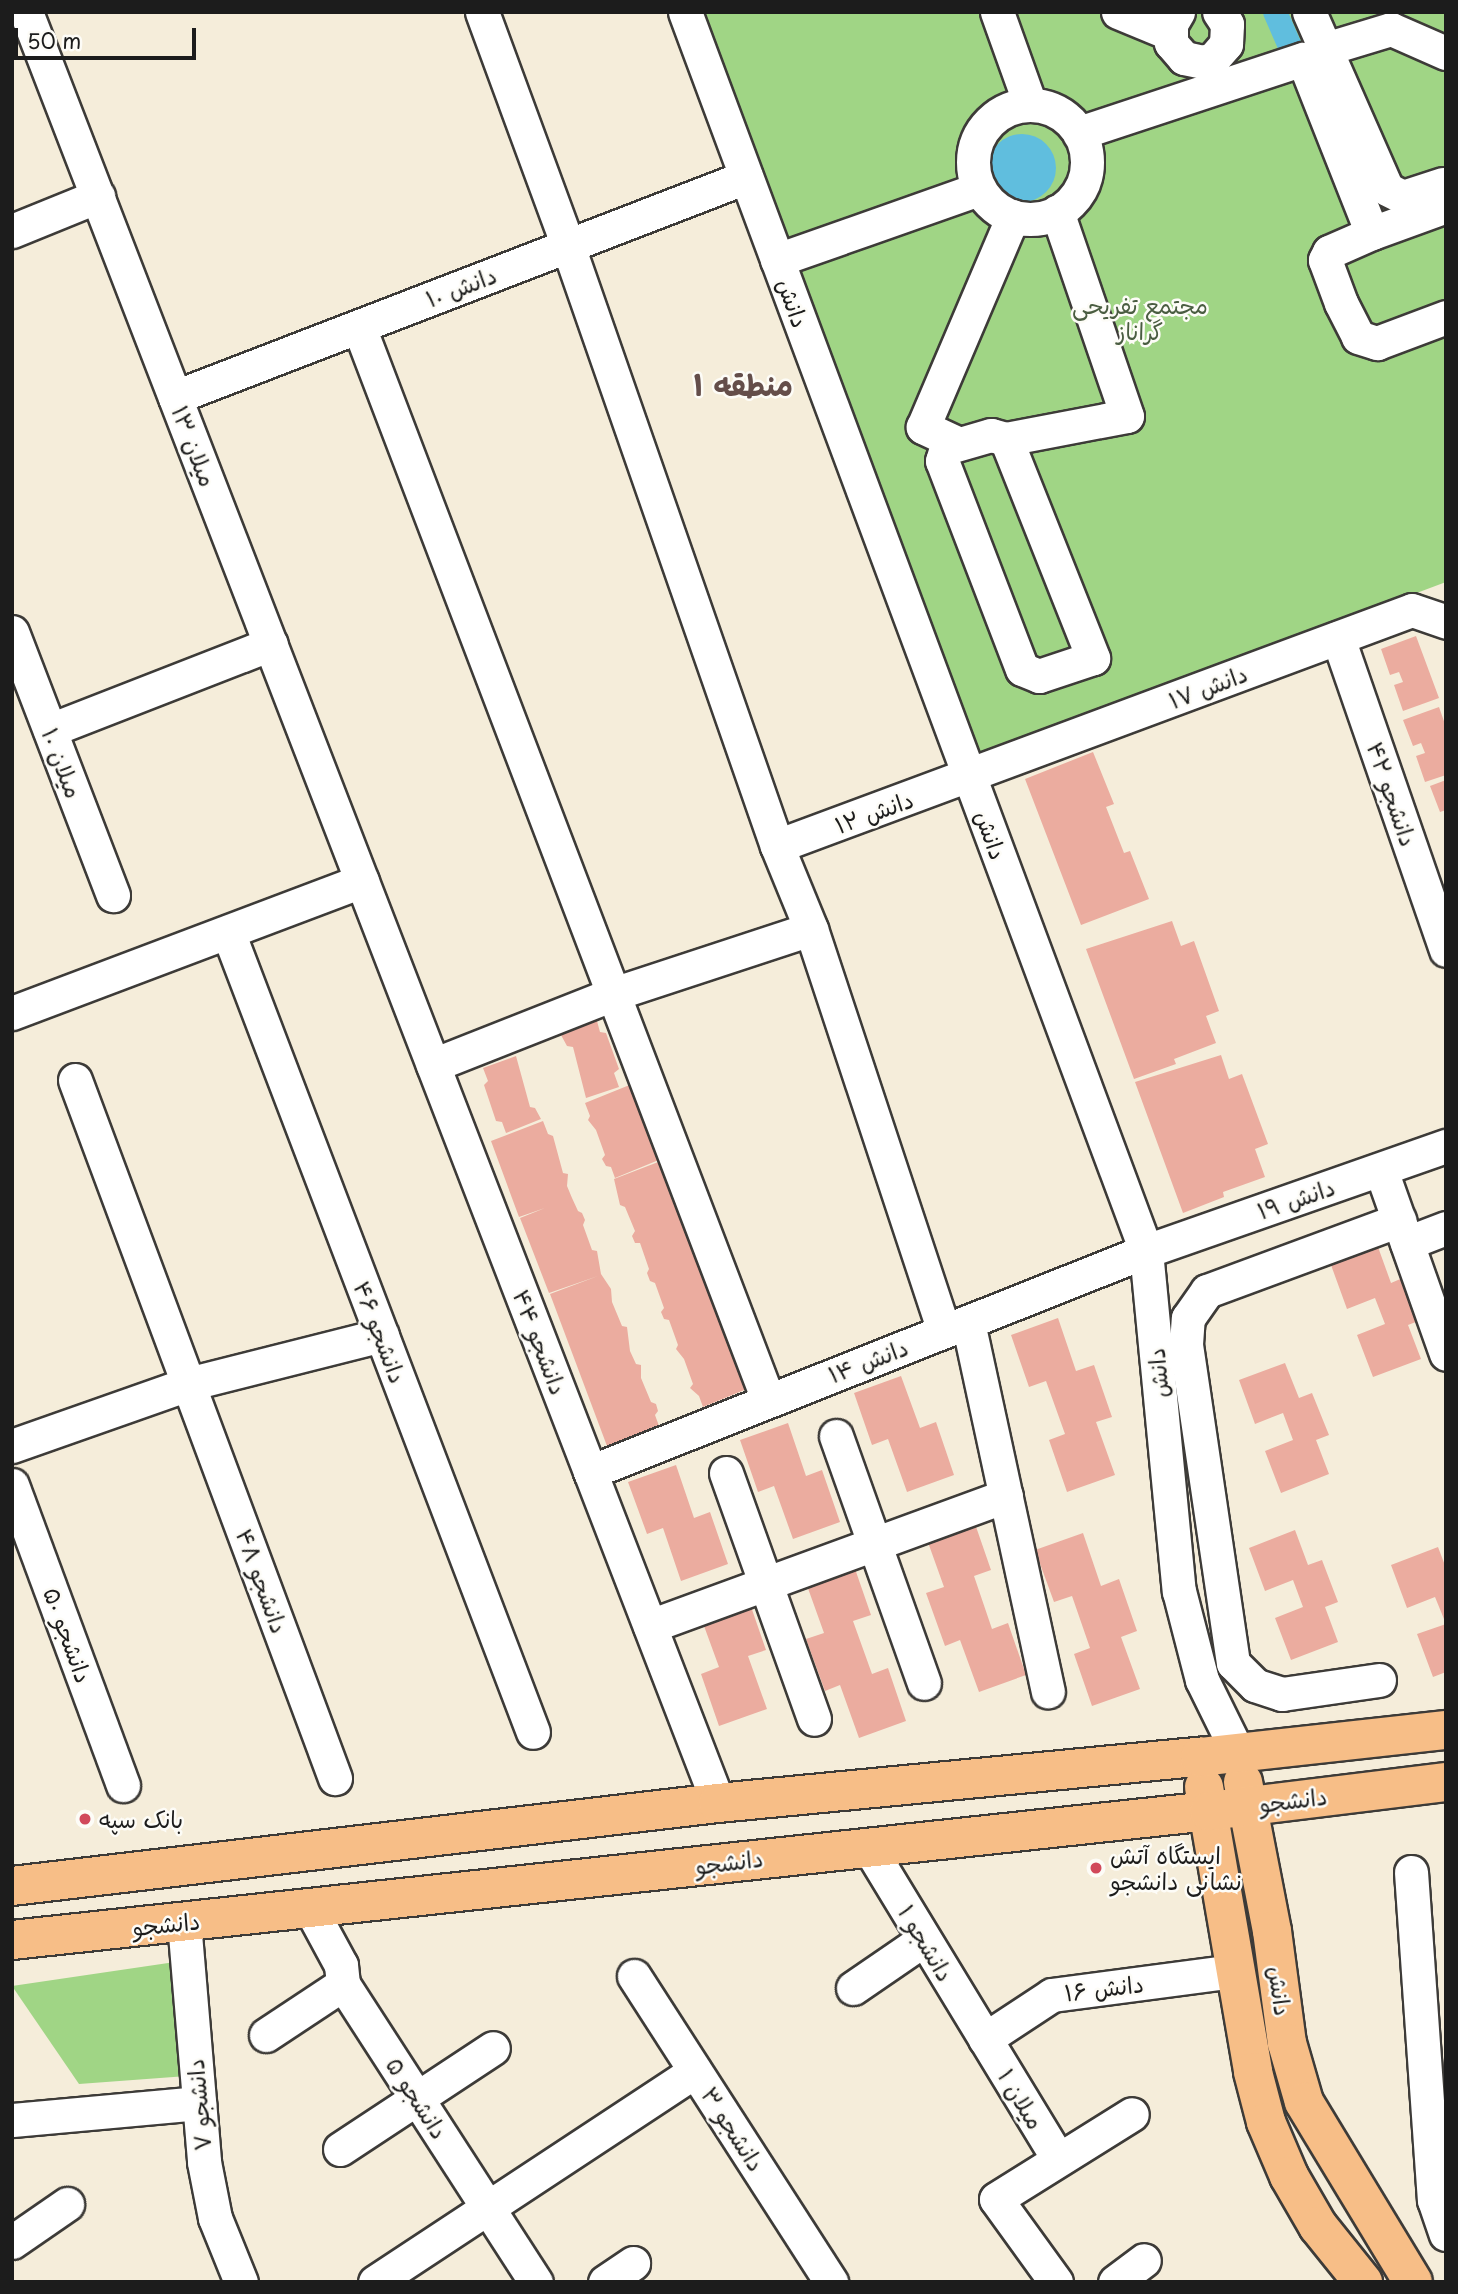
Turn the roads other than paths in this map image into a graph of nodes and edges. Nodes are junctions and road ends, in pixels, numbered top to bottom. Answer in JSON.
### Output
{"nodes":[{"id":1,"x":26,"y":12,"type":"edge"},
{"id":2,"x":482,"y":12,"type":"edge"},
{"id":3,"x":685,"y":12,"type":"edge"},
{"id":4,"x":997,"y":12,"type":"edge"},
{"id":5,"x":1118,"y":12,"type":"edge"},
{"id":6,"x":1285,"y":12,"type":"edge"},
{"id":7,"x":1309,"y":12,"type":"edge"},
{"id":8,"x":1227,"y":13,"type":"edge"},
{"id":9,"x":1174,"y":23,"type":"edge"},
{"id":10,"x":1446,"y":52,"type":"edge"},
{"id":11,"x":1317,"y":63,"type":"junction"},
{"id":12,"x":1030,"y":104,"type":"junction"},
{"id":13,"x":1080,"y":133,"type":"junction"},
{"id":14,"x":747,"y":177,"type":"junction"},
{"id":15,"x":1446,"y":183,"type":"edge"},
{"id":16,"x":979,"y":189,"type":"junction"},
{"id":17,"x":97,"y":196,"type":"junction"},
{"id":18,"x":1446,"y":206,"type":"edge"},
{"id":19,"x":1057,"y":212,"type":"junction"},
{"id":20,"x":1013,"y":216,"type":"junction"},
{"id":21,"x":12,"y":231,"type":"edge"},
{"id":22,"x":1372,"y":233,"type":"junction"},
{"id":23,"x":568,"y":246,"type":"junction"},
{"id":24,"x":777,"y":260,"type":"junction"},
{"id":25,"x":1446,"y":317,"type":"edge"},
{"id":26,"x":359,"y":327,"type":"junction"},
{"id":27,"x":176,"y":397,"type":"junction"},
{"id":28,"x":1006,"y":439,"type":"junction"},
{"id":29,"x":957,"y":443,"type":"junction"},
{"id":30,"x":1446,"y":622,"type":"edge"},
{"id":31,"x":12,"y":632,"type":"edge"},
{"id":32,"x":1338,"y":638,"type":"junction"},
{"id":33,"x":271,"y":643,"type":"junction"},
{"id":34,"x":50,"y":730,"type":"junction"},
{"id":35,"x":970,"y":777,"type":"junction"},
{"id":36,"x":777,"y":846,"type":"junction"},
{"id":37,"x":362,"y":881,"type":"junction"},
{"id":38,"x":113,"y":895,"type":"dead end"},
{"id":39,"x":811,"y":929,"type":"junction"},
{"id":40,"x":228,"y":932,"type":"junction"},
{"id":41,"x":1446,"y":950,"type":"edge"},
{"id":42,"x":613,"y":994,"type":"junction"},
{"id":43,"x":12,"y":1013,"type":"edge"},
{"id":44,"x":433,"y":1065,"type":"junction"},
{"id":45,"x":75,"y":1080,"type":"dead end"},
{"id":46,"x":1446,"y":1146,"type":"edge"},
{"id":47,"x":1381,"y":1170,"type":"junction"},
{"id":48,"x":1446,"y":1227,"type":"edge"},
{"id":49,"x":1403,"y":1232,"type":"junction"},
{"id":50,"x":1146,"y":1251,"type":"junction"},
{"id":51,"x":956,"y":1326,"type":"junction"},
{"id":52,"x":382,"y":1335,"type":"junction"},
{"id":53,"x":1446,"y":1354,"type":"edge"},
{"id":54,"x":188,"y":1384,"type":"junction"},
{"id":55,"x":768,"y":1400,"type":"junction"},
{"id":56,"x":836,"y":1436,"type":"dead end"},
{"id":57,"x":12,"y":1446,"type":"edge"},
{"id":58,"x":590,"y":1472,"type":"junction"},
{"id":59,"x":726,"y":1473,"type":"dead end"},
{"id":60,"x":12,"y":1485,"type":"edge"},
{"id":61,"x":1006,"y":1496,"type":"junction"},
{"id":62,"x":875,"y":1544,"type":"junction"},
{"id":63,"x":766,"y":1583,"type":"junction"},
{"id":64,"x":650,"y":1626,"type":"junction"},
{"id":65,"x":1202,"y":1680,"type":"junction"},
{"id":66,"x":1379,"y":1680,"type":"dead end"},
{"id":67,"x":924,"y":1683,"type":"dead end"},
{"id":68,"x":1048,"y":1691,"type":"dead end"},
{"id":69,"x":814,"y":1719,"type":"dead end"},
{"id":70,"x":1446,"y":1730,"type":"edge"},
{"id":71,"x":533,"y":1732,"type":"dead end"},
{"id":72,"x":1238,"y":1753,"type":"junction"},
{"id":73,"x":1200,"y":1757,"type":"junction"},
{"id":74,"x":335,"y":1778,"type":"dead end"},
{"id":75,"x":1446,"y":1782,"type":"edge"},
{"id":76,"x":123,"y":1786,"type":"dead end"},
{"id":77,"x":718,"y":1803,"type":"junction"},
{"id":78,"x":1247,"y":1806,"type":"junction"},
{"id":79,"x":1209,"y":1811,"type":"junction"},
{"id":80,"x":527,"y":1825,"type":"junction"},
{"id":81,"x":450,"y":1834,"type":"junction"},
{"id":82,"x":868,"y":1846,"type":"junction"},
{"id":83,"x":1410,"y":1872,"type":"dead end"},
{"id":84,"x":529,"y":1884,"type":"junction"},
{"id":85,"x":12,"y":1886,"type":"edge"},
{"id":86,"x":464,"y":1891,"type":"junction"},
{"id":87,"x":310,"y":1908,"type":"junction"},
{"id":88,"x":184,"y":1922,"type":"junction"},
{"id":89,"x":12,"y":1940,"type":"edge"},
{"id":90,"x":923,"y":1940,"type":"junction"},
{"id":91,"x":1235,"y":1971,"type":"junction"},
{"id":92,"x":634,"y":1976,"type":"dead end"},
{"id":93,"x":343,"y":1984,"type":"junction"},
{"id":94,"x":853,"y":1988,"type":"dead end"},
{"id":95,"x":266,"y":2035,"type":"dead end"},
{"id":96,"x":985,"y":2039,"type":"junction"},
{"id":97,"x":493,"y":2048,"type":"dead end"},
{"id":98,"x":695,"y":2071,"type":"junction"},
{"id":99,"x":417,"y":2098,"type":"junction"},
{"id":100,"x":199,"y":2103,"type":"junction"},
{"id":101,"x":1132,"y":2114,"type":"dead end"},
{"id":102,"x":12,"y":2120,"type":"edge"},
{"id":103,"x":1438,"y":2147,"type":"edge"},
{"id":104,"x":340,"y":2148,"type":"dead end"},
{"id":105,"x":1058,"y":2159,"type":"junction"},
{"id":106,"x":67,"y":2204,"type":"dead end"},
{"id":107,"x":488,"y":2207,"type":"junction"},
{"id":108,"x":1446,"y":2234,"type":"edge"},
{"id":109,"x":12,"y":2242,"type":"edge"},
{"id":110,"x":1144,"y":2260,"type":"dead end"},
{"id":111,"x":633,"y":2263,"type":"dead end"},
{"id":112,"x":241,"y":2282,"type":"edge"},
{"id":113,"x":375,"y":2282,"type":"edge"},
{"id":114,"x":536,"y":2282,"type":"edge"},
{"id":115,"x":605,"y":2282,"type":"edge"},
{"id":116,"x":831,"y":2282,"type":"edge"},
{"id":117,"x":1056,"y":2282,"type":"edge"},
{"id":118,"x":1115,"y":2282,"type":"edge"},
{"id":119,"x":1363,"y":2282,"type":"edge"},
{"id":120,"x":1413,"y":2282,"type":"edge"}],
"edges":[{"from":1,"to":17,"type":"street","name":"میلان ۱۳"},
{"from":2,"to":23,"type":"street"},
{"from":3,"to":14,"type":"street","name":"دانش"},
{"from":4,"to":12,"type":"street"},
{"from":5,"to":9,"type":"street"},
{"from":6,"to":11,"type":"street"},
{"from":7,"to":11,"type":"street"},
{"from":8,"to":9,"type":"street"},
{"from":10,"to":11,"type":"street"},
{"from":11,"to":13,"type":"street"},
{"from":11,"to":15,"type":"street"},
{"from":11,"to":22,"type":"street"},
{"from":12,"to":13,"type":"street"},
{"from":12,"to":16,"type":"street"},
{"from":13,"to":19,"type":"street"},
{"from":14,"to":23,"type":"street","name":"دانش ۱۰"},
{"from":14,"to":24,"type":"street","name":"دانش"},
{"from":16,"to":20,"type":"street"},
{"from":16,"to":24,"type":"street"},
{"from":17,"to":21,"type":"street"},
{"from":17,"to":27,"type":"street","name":"میلان ۱۳"},
{"from":18,"to":22,"type":"street"},
{"from":19,"to":20,"type":"street"},
{"from":19,"to":28,"type":"street"},
{"from":20,"to":29,"type":"street"},
{"from":22,"to":25,"type":"street"},
{"from":23,"to":26,"type":"street","name":"دانش ۱۰"},
{"from":23,"to":36,"type":"street"},
{"from":24,"to":35,"type":"street","name":"دانش"},
{"from":26,"to":27,"type":"street","name":"دانش ۱۰"},
{"from":26,"to":42,"type":"street"},
{"from":27,"to":33,"type":"street","name":"میلان ۱۳"},
{"from":28,"to":29,"type":"street"},
{"from":28,"to":29,"type":"street"},
{"from":30,"to":32,"type":"street","name":"دانش ۱۷"},
{"from":31,"to":34,"type":"street","name":"میلان ۱۰"},
{"from":32,"to":35,"type":"street","name":"دانش ۱۷"},
{"from":32,"to":41,"type":"street","name":"دانشجو ۴۲"},
{"from":33,"to":34,"type":"street"},
{"from":33,"to":37,"type":"street","name":"میلان ۱۳"},
{"from":34,"to":38,"type":"street","name":"میلان ۱۰"},
{"from":35,"to":36,"type":"street","name":"دانش ۱۲"},
{"from":35,"to":50,"type":"street","name":"دانش"},
{"from":36,"to":39,"type":"street"},
{"from":37,"to":40,"type":"street"},
{"from":37,"to":44,"type":"street","name":"دانشجو ۴۴"},
{"from":39,"to":42,"type":"street"},
{"from":39,"to":51,"type":"street"},
{"from":40,"to":43,"type":"street"},
{"from":40,"to":52,"type":"street","name":"دانشجو ۴۶"},
{"from":42,"to":44,"type":"street"},
{"from":42,"to":55,"type":"street"},
{"from":44,"to":58,"type":"street","name":"دانشجو ۴۴"},
{"from":45,"to":54,"type":"street","name":"دانشجو ۴۸"},
{"from":46,"to":47,"type":"street","name":"دانش ۱۹"},
{"from":47,"to":49,"type":"street"},
{"from":47,"to":50,"type":"street","name":"دانش ۱۹"},
{"from":48,"to":49,"type":"street"},
{"from":49,"to":53,"type":"street"},
{"from":49,"to":66,"type":"street"},
{"from":50,"to":51,"type":"street","name":"دانش ۱۴"},
{"from":50,"to":65,"type":"street","name":"دانش"},
{"from":51,"to":55,"type":"street","name":"دانش ۱۴"},
{"from":51,"to":61,"type":"street"},
{"from":52,"to":54,"type":"street"},
{"from":52,"to":71,"type":"street","name":"دانشجو ۴۶"},
{"from":54,"to":57,"type":"street"},
{"from":54,"to":74,"type":"street","name":"دانشجو ۴۸"},
{"from":55,"to":58,"type":"street","name":"دانش ۱۴"},
{"from":56,"to":62,"type":"street"},
{"from":58,"to":64,"type":"street","name":"دانشجو ۴۴"},
{"from":59,"to":63,"type":"street"},
{"from":60,"to":76,"type":"street","name":"دانشجو ۵۰"},
{"from":61,"to":62,"type":"street"},
{"from":61,"to":68,"type":"street"},
{"from":62,"to":63,"type":"street"},
{"from":62,"to":67,"type":"street"},
{"from":63,"to":64,"type":"street"},
{"from":63,"to":69,"type":"street"},
{"from":64,"to":77,"type":"street","name":"دانشجو ۴۴"},
{"from":65,"to":72,"type":"street","name":"دانش"},
{"from":65,"to":73,"type":"street","name":"دانش"},
{"from":70,"to":72,"type":"main road"},
{"from":72,"to":73,"type":"main road"},
{"from":72,"to":78,"type":"main road","name":"دانش"},
{"from":73,"to":77,"type":"main road"},
{"from":73,"to":79,"type":"main road","name":"دانش"},
{"from":75,"to":78,"type":"main road","name":"دانشجو"},
{"from":77,"to":80,"type":"main road"},
{"from":78,"to":79,"type":"main road","name":"دانشجو"},
{"from":78,"to":120,"type":"main road","name":"دانش"},
{"from":79,"to":82,"type":"main road","name":"دانشجو"},
{"from":79,"to":91,"type":"main road","name":"دانش"},
{"from":80,"to":81,"type":"main road"},
{"from":80,"to":84,"type":"main road"},
{"from":81,"to":85,"type":"main road"},
{"from":81,"to":86,"type":"main road"},
{"from":82,"to":84,"type":"main road","name":"دانشجو"},
{"from":82,"to":90,"type":"street","name":"دانشجو ۱"},
{"from":83,"to":103,"type":"street"},
{"from":84,"to":86,"type":"main road","name":"دانشجو"},
{"from":86,"to":87,"type":"main road","name":"دانشجو"},
{"from":87,"to":88,"type":"main road","name":"دانشجو"},
{"from":87,"to":93,"type":"street","name":"دانشجو ۵"},
{"from":88,"to":89,"type":"main road","name":"دانشجو"},
{"from":88,"to":100,"type":"street","name":"دانشجو ۷"},
{"from":90,"to":94,"type":"street"},
{"from":90,"to":96,"type":"street","name":"دانشجو ۱"},
{"from":91,"to":96,"type":"street","name":"دانش ۱۶"},
{"from":91,"to":119,"type":"main road","name":"دانش"},
{"from":92,"to":98,"type":"street","name":"دانشجو ۳"},
{"from":93,"to":95,"type":"street"},
{"from":93,"to":99,"type":"street","name":"دانشجو ۵"},
{"from":96,"to":105,"type":"street","name":"میلان ۱"},
{"from":97,"to":99,"type":"street"},
{"from":98,"to":107,"type":"street"},
{"from":98,"to":116,"type":"street","name":"دانشجو ۳"},
{"from":99,"to":104,"type":"street"},
{"from":99,"to":107,"type":"street","name":"دانشجو ۵"},
{"from":100,"to":102,"type":"street"},
{"from":100,"to":112,"type":"street","name":"دانشجو ۷"},
{"from":101,"to":105,"type":"street"},
{"from":103,"to":108,"type":"street"},
{"from":105,"to":117,"type":"street"},
{"from":106,"to":109,"type":"street"},
{"from":107,"to":113,"type":"street"},
{"from":107,"to":114,"type":"street","name":"دانشجو ۵"},
{"from":110,"to":118,"type":"street"},
{"from":111,"to":115,"type":"street"}]}
